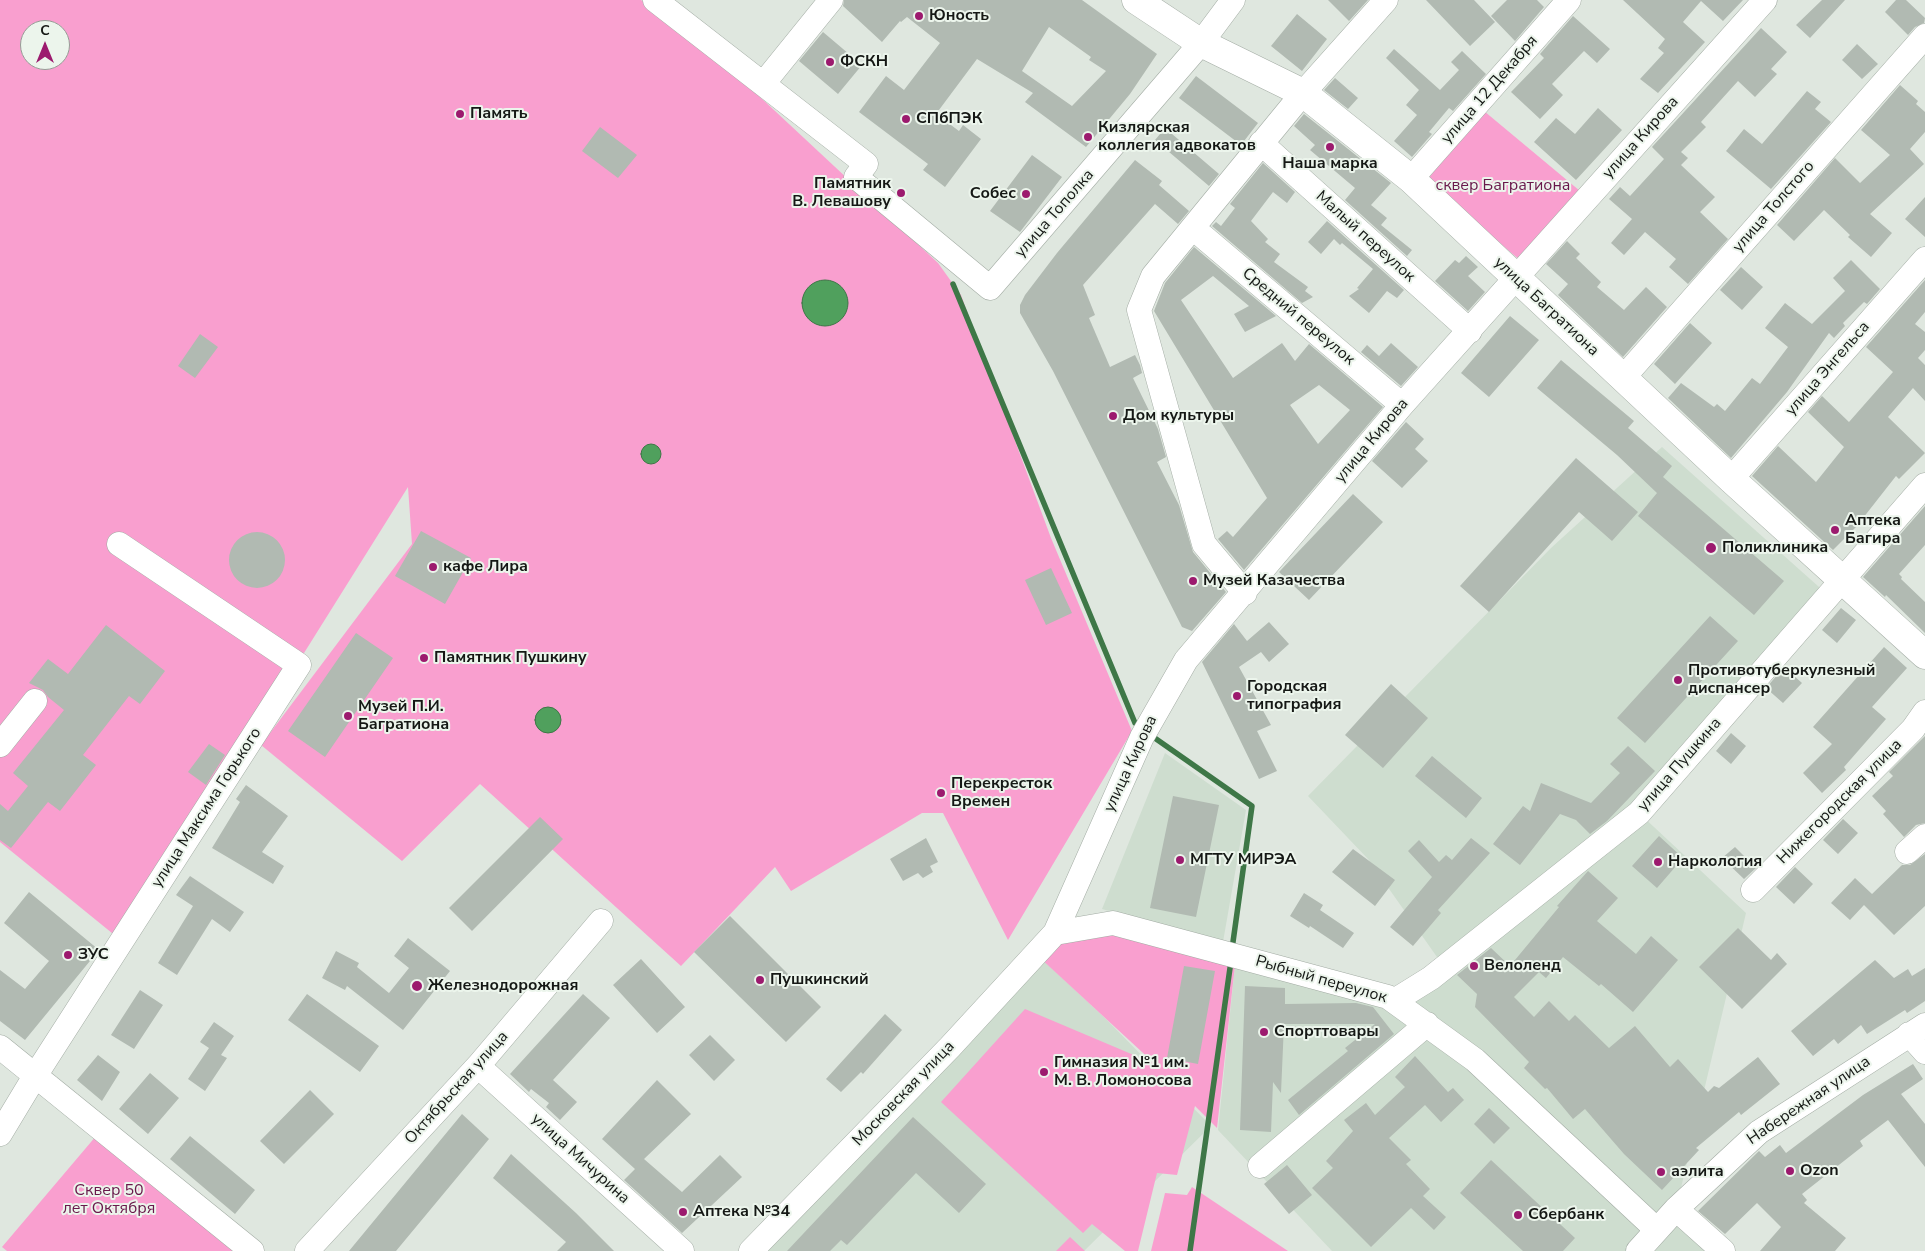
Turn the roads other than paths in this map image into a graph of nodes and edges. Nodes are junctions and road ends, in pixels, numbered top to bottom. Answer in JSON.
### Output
{"nodes":[{"id":1,"x":655,"y":0,"type":"edge"},
{"id":2,"x":831,"y":0,"type":"edge"},
{"id":3,"x":1136,"y":0,"type":"edge"},
{"id":4,"x":1232,"y":0,"type":"edge"},
{"id":5,"x":1386,"y":0,"type":"edge"},
{"id":6,"x":1569,"y":0,"type":"edge"},
{"id":7,"x":1765,"y":0,"type":"edge"},
{"id":8,"x":1925,"y":36,"type":"edge"},
{"id":9,"x":1201,"y":43,"type":"junction"},
{"id":10,"x":763,"y":84,"type":"junction"},
{"id":11,"x":1303,"y":93,"type":"junction"},
{"id":12,"x":1261,"y":143,"type":"junction"},
{"id":13,"x":1411,"y":179,"type":"junction"},
{"id":14,"x":1193,"y":228,"type":"junction"},
{"id":15,"x":1925,"y":259,"type":"edge"},
{"id":16,"x":1515,"y":279,"type":"junction"},
{"id":17,"x":1470,"y":331,"type":"junction"},
{"id":18,"x":1623,"y":378,"type":"junction"},
{"id":19,"x":1402,"y":405,"type":"junction"},
{"id":20,"x":1731,"y":479,"type":"junction"},
{"id":21,"x":1925,"y":485,"type":"edge"},
{"id":22,"x":118,"y":544,"type":"dead end"},
{"id":23,"x":1842,"y":578,"type":"junction"},
{"id":24,"x":1245,"y":593,"type":"junction"},
{"id":25,"x":1925,"y":655,"type":"edge"},
{"id":26,"x":34,"y":701,"type":"dead end"},
{"id":27,"x":1925,"y":712,"type":"edge"},
{"id":28,"x":0,"y":745,"type":"edge"},
{"id":29,"x":1925,"y":836,"type":"edge"},
{"id":30,"x":1907,"y":852,"type":"dead end"},
{"id":31,"x":1753,"y":890,"type":"dead end"},
{"id":32,"x":601,"y":920,"type":"dead end"},
{"id":33,"x":1055,"y":933,"type":"junction"},
{"id":34,"x":1394,"y":1001,"type":"junction"},
{"id":35,"x":1427,"y":1024,"type":"junction"},
{"id":36,"x":1917,"y":1030,"type":"edge"},
{"id":37,"x":0,"y":1047,"type":"edge"},
{"id":38,"x":1925,"y":1052,"type":"edge"},
{"id":39,"x":478,"y":1066,"type":"junction"},
{"id":40,"x":34,"y":1076,"type":"junction"},
{"id":41,"x":0,"y":1134,"type":"edge"},
{"id":42,"x":1260,"y":1166,"type":"dead end"},
{"id":43,"x":1676,"y":1209,"type":"junction"},
{"id":44,"x":1657,"y":1230,"type":"junction"},
{"id":45,"x":252,"y":1251,"type":"edge"},
{"id":46,"x":307,"y":1251,"type":"edge"},
{"id":47,"x":682,"y":1251,"type":"edge"},
{"id":48,"x":751,"y":1251,"type":"edge"},
{"id":49,"x":1638,"y":1251,"type":"edge"},
{"id":50,"x":1723,"y":1251,"type":"edge"}],
"edges":[{"from":1,"to":10,"type":"street"},
{"from":2,"to":10,"type":"street"},
{"from":3,"to":9,"type":"main road","name":"улица Багратиона"},
{"from":4,"to":9,"type":"street","name":"улица Тополка"},
{"from":5,"to":11,"type":"street"},
{"from":6,"to":13,"type":"street","name":"улица 12 Декабря"},
{"from":7,"to":16,"type":"street","name":"улица Кирова"},
{"from":8,"to":18,"type":"street","name":"улица Толстого"},
{"from":9,"to":10,"type":"street","name":"улица Тополка"},
{"from":9,"to":11,"type":"main road","name":"улица Багратиона"},
{"from":11,"to":12,"type":"street"},
{"from":11,"to":13,"type":"main road","name":"улица Багратиона"},
{"from":12,"to":14,"type":"street"},
{"from":12,"to":17,"type":"street","name":"Малый переулок"},
{"from":13,"to":16,"type":"main road","name":"улица Багратиона"},
{"from":14,"to":19,"type":"street","name":"Средний переулок"},
{"from":14,"to":24,"type":"street"},
{"from":15,"to":20,"type":"street","name":"улица Энгельса"},
{"from":16,"to":17,"type":"street","name":"улица Кирова"},
{"from":16,"to":18,"type":"main road","name":"улица Багратиона"},
{"from":17,"to":19,"type":"street","name":"улица Кирова"},
{"from":18,"to":20,"type":"main road","name":"улица Багратиона"},
{"from":19,"to":24,"type":"street","name":"улица Кирова"},
{"from":20,"to":23,"type":"main road","name":"улица Багратиона"},
{"from":21,"to":23,"type":"street","name":"улица Пушкина"},
{"from":22,"to":40,"type":"street","name":"улица Максима Горького"},
{"from":23,"to":25,"type":"main road","name":"улица Багратиона"},
{"from":23,"to":34,"type":"street","name":"улица Пушкина"},
{"from":24,"to":33,"type":"street","name":"улица Кирова"},
{"from":26,"to":28,"type":"street"},
{"from":27,"to":31,"type":"street","name":"Нижегородская улица"},
{"from":29,"to":30,"type":"street"},
{"from":32,"to":39,"type":"street","name":"Октябрьская улица"},
{"from":33,"to":34,"type":"street","name":"Рыбный переулок"},
{"from":33,"to":48,"type":"street","name":"Московская улица"},
{"from":34,"to":35,"type":"street","name":"Рыбный переулок"},
{"from":35,"to":42,"type":"street"},
{"from":35,"to":44,"type":"street","name":"Рыбный переулок"},
{"from":36,"to":38,"type":"street"},
{"from":36,"to":43,"type":"street","name":"Набережная улица"},
{"from":37,"to":40,"type":"street"},
{"from":39,"to":46,"type":"street","name":"Октябрьская улица"},
{"from":39,"to":47,"type":"street","name":"улица Мичурина"},
{"from":40,"to":41,"type":"street","name":"улица Максима Горького"},
{"from":40,"to":45,"type":"street"},
{"from":43,"to":44,"type":"street","name":"Набережная улица"},
{"from":43,"to":50,"type":"street"},
{"from":44,"to":49,"type":"street","name":"Набережная улица"}]}
